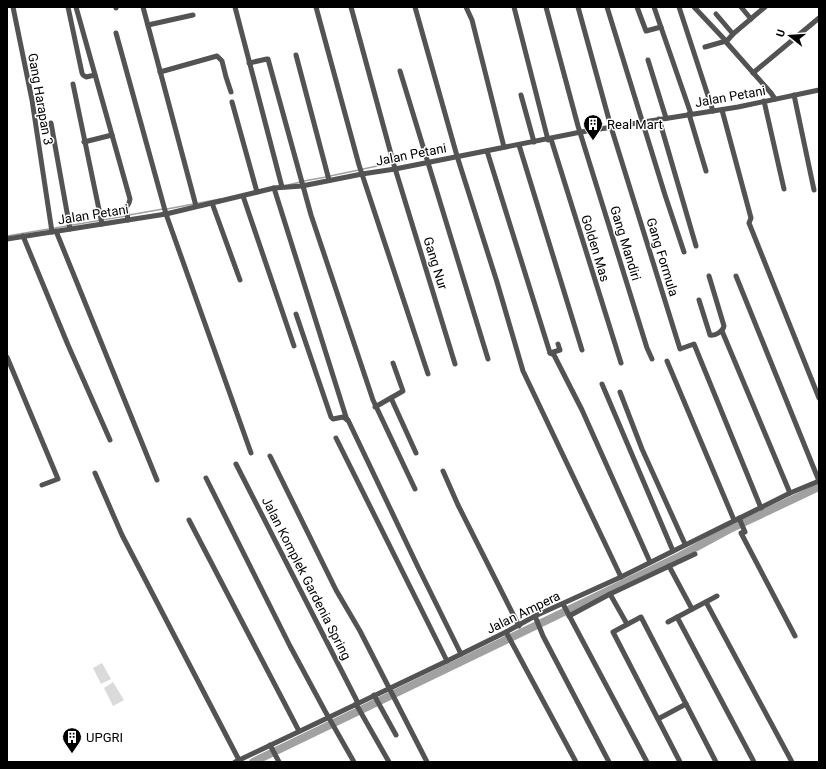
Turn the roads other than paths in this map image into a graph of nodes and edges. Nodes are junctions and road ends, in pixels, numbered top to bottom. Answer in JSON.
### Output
{"nodes":[{"id":1,"x":13,"y":7,"type":"edge"},
{"id":2,"x":68,"y":7,"type":"edge"},
{"id":3,"x":76,"y":7,"type":"edge"},
{"id":4,"x":144,"y":7,"type":"edge"},
{"id":5,"x":235,"y":7,"type":"edge"},
{"id":6,"x":316,"y":7,"type":"edge"},
{"id":7,"x":351,"y":7,"type":"edge"},
{"id":8,"x":415,"y":7,"type":"edge"},
{"id":9,"x":466,"y":7,"type":"edge"},
{"id":10,"x":514,"y":7,"type":"edge"},
{"id":11,"x":546,"y":7,"type":"edge"},
{"id":12,"x":578,"y":7,"type":"edge"},
{"id":13,"x":607,"y":7,"type":"edge"},
{"id":14,"x":637,"y":7,"type":"edge"},
{"id":15,"x":654,"y":7,"type":"edge"},
{"id":16,"x":679,"y":7,"type":"edge"},
{"id":17,"x":694,"y":7,"type":"edge"},
{"id":18,"x":742,"y":7,"type":"edge"},
{"id":19,"x":766,"y":7,"type":"edge"},
{"id":20,"x":716,"y":14,"type":"dead end"},
{"id":21,"x":193,"y":15,"type":"dead end"},
{"id":22,"x":819,"y":18,"type":"edge"},
{"id":23,"x":751,"y":19,"type":"junction"},
{"id":24,"x":148,"y":26,"type":"junction"},
{"id":25,"x":661,"y":27,"type":"junction"},
{"id":26,"x":116,"y":33,"type":"dead end"},
{"id":27,"x":733,"y":34,"type":"junction"},
{"id":28,"x":726,"y":42,"type":"junction"},
{"id":29,"x":705,"y":47,"type":"dead end"},
{"id":30,"x":296,"y":55,"type":"dead end"},
{"id":31,"x":648,"y":60,"type":"dead end"},
{"id":32,"x":249,"y":63,"type":"junction"},
{"id":33,"x":92,"y":65,"type":"junction"},
{"id":34,"x":81,"y":68,"type":"junction"},
{"id":35,"x":400,"y":71,"type":"dead end"},
{"id":36,"x":160,"y":72,"type":"junction"},
{"id":37,"x":753,"y":73,"type":"junction"},
{"id":38,"x":95,"y":75,"type":"junction"},
{"id":39,"x":73,"y":84,"type":"dead end"},
{"id":40,"x":819,"y":90,"type":"edge"},
{"id":41,"x":231,"y":92,"type":"dead end"},
{"id":42,"x":522,"y":95,"type":"dead end"},
{"id":43,"x":794,"y":95,"type":"junction"},
{"id":44,"x":773,"y":96,"type":"junction"},
{"id":45,"x":764,"y":101,"type":"junction"},
{"id":46,"x":232,"y":102,"type":"dead end"},
{"id":47,"x":722,"y":110,"type":"junction"},
{"id":48,"x":713,"y":111,"type":"junction"},
{"id":49,"x":690,"y":114,"type":"junction"},
{"id":50,"x":666,"y":118,"type":"junction"},
{"id":51,"x":659,"y":119,"type":"junction"},
{"id":52,"x":642,"y":122,"type":"junction"},
{"id":53,"x":51,"y":123,"type":"dead end"},
{"id":54,"x":611,"y":127,"type":"junction"},
{"id":55,"x":581,"y":132,"type":"junction"},
{"id":56,"x":112,"y":135,"type":"junction"},
{"id":57,"x":549,"y":139,"type":"junction"},
{"id":58,"x":84,"y":142,"type":"junction"},
{"id":59,"x":534,"y":142,"type":"junction"},
{"id":60,"x":519,"y":145,"type":"junction"},
{"id":61,"x":504,"y":147,"type":"junction"},
{"id":62,"x":487,"y":150,"type":"junction"},
{"id":63,"x":457,"y":156,"type":"junction"},
{"id":64,"x":427,"y":162,"type":"junction"},
{"id":65,"x":395,"y":167,"type":"junction"},
{"id":66,"x":361,"y":170,"type":"junction"},
{"id":67,"x":706,"y":171,"type":"dead end"},
{"id":68,"x":328,"y":177,"type":"junction"},
{"id":69,"x":281,"y":185,"type":"junction"},
{"id":70,"x":302,"y":186,"type":"junction"},
{"id":71,"x":274,"y":188,"type":"junction"},
{"id":72,"x":784,"y":189,"type":"dead end"},
{"id":73,"x":814,"y":190,"type":"dead end"},
{"id":74,"x":257,"y":192,"type":"junction"},
{"id":75,"x":243,"y":196,"type":"junction"},
{"id":76,"x":196,"y":203,"type":"junction"},
{"id":77,"x":212,"y":203,"type":"junction"},
{"id":78,"x":165,"y":211,"type":"junction"},
{"id":79,"x":127,"y":218,"type":"junction"},
{"id":80,"x":102,"y":222,"type":"junction"},
{"id":81,"x":70,"y":226,"type":"junction"},
{"id":82,"x":53,"y":230,"type":"junction"},
{"id":83,"x":22,"y":236,"type":"junction"},
{"id":84,"x":7,"y":239,"type":"edge"},
{"id":85,"x":696,"y":246,"type":"dead end"},
{"id":86,"x":684,"y":252,"type":"dead end"},
{"id":87,"x":709,"y":276,"type":"dead end"},
{"id":88,"x":736,"y":276,"type":"dead end"},
{"id":89,"x":240,"y":280,"type":"dead end"},
{"id":90,"x":699,"y":300,"type":"dead end"},
{"id":91,"x":296,"y":314,"type":"dead end"},
{"id":92,"x":722,"y":331,"type":"junction"},
{"id":93,"x":558,"y":344,"type":"dead end"},
{"id":94,"x":294,"y":346,"type":"dead end"},
{"id":95,"x":582,"y":350,"type":"dead end"},
{"id":96,"x":550,"y":353,"type":"junction"},
{"id":97,"x":7,"y":357,"type":"edge"},
{"id":98,"x":488,"y":359,"type":"dead end"},
{"id":99,"x":652,"y":359,"type":"dead end"},
{"id":100,"x":667,"y":361,"type":"dead end"},
{"id":101,"x":393,"y":363,"type":"dead end"},
{"id":102,"x":620,"y":363,"type":"dead end"},
{"id":103,"x":456,"y":364,"type":"dead end"},
{"id":104,"x":428,"y":374,"type":"dead end"},
{"id":105,"x":602,"y":384,"type":"dead end"},
{"id":106,"x":620,"y":392,"type":"dead end"},
{"id":107,"x":391,"y":398,"type":"junction"},
{"id":108,"x":819,"y":398,"type":"edge"},
{"id":109,"x":375,"y":407,"type":"junction"},
{"id":110,"x":348,"y":420,"type":"junction"},
{"id":111,"x":336,"y":438,"type":"dead end"},
{"id":112,"x":110,"y":440,"type":"dead end"},
{"id":113,"x":251,"y":453,"type":"dead end"},
{"id":114,"x":416,"y":453,"type":"dead end"},
{"id":115,"x":270,"y":456,"type":"dead end"},
{"id":116,"x":236,"y":464,"type":"dead end"},
{"id":117,"x":444,"y":471,"type":"dead end"},
{"id":118,"x":95,"y":473,"type":"dead end"},
{"id":119,"x":206,"y":478,"type":"dead end"},
{"id":120,"x":157,"y":480,"type":"dead end"},
{"id":121,"x":819,"y":481,"type":"edge"},
{"id":122,"x":42,"y":485,"type":"dead end"},
{"id":123,"x":415,"y":489,"type":"dead end"},
{"id":124,"x":790,"y":494,"type":"junction"},
{"id":125,"x":761,"y":508,"type":"junction"},
{"id":126,"x":189,"y":520,"type":"dead end"},
{"id":127,"x":738,"y":520,"type":"junction"},
{"id":128,"x":686,"y":544,"type":"junction"},
{"id":129,"x":673,"y":551,"type":"junction"},
{"id":130,"x":695,"y":554,"type":"dead end"},
{"id":131,"x":650,"y":562,"type":"junction"},
{"id":132,"x":669,"y":566,"type":"junction"},
{"id":133,"x":621,"y":577,"type":"junction"},
{"id":134,"x":610,"y":594,"type":"junction"},
{"id":135,"x":716,"y":596,"type":"dead end"},
{"id":136,"x":706,"y":602,"type":"junction"},
{"id":137,"x":692,"y":609,"type":"junction"},
{"id":138,"x":566,"y":610,"type":"junction"},
{"id":139,"x":677,"y":617,"type":"junction"},
{"id":140,"x":536,"y":618,"type":"junction"},
{"id":141,"x":668,"y":622,"type":"dead end"},
{"id":142,"x":627,"y":624,"type":"junction"},
{"id":143,"x":519,"y":626,"type":"junction"},
{"id":144,"x":507,"y":634,"type":"junction"},
{"id":145,"x":795,"y":636,"type":"dead end"},
{"id":146,"x":461,"y":654,"type":"junction"},
{"id":147,"x":447,"y":661,"type":"junction"},
{"id":148,"x":390,"y":689,"type":"junction"},
{"id":149,"x":375,"y":697,"type":"junction"},
{"id":150,"x":357,"y":704,"type":"junction"},
{"id":151,"x":686,"y":704,"type":"junction"},
{"id":152,"x":658,"y":719,"type":"junction"},
{"id":153,"x":331,"y":721,"type":"junction"},
{"id":154,"x":300,"y":731,"type":"junction"},
{"id":155,"x":396,"y":735,"type":"dead end"},
{"id":156,"x":271,"y":747,"type":"junction"},
{"id":157,"x":237,"y":761,"type":"edge"},
{"id":158,"x":279,"y":762,"type":"edge"},
{"id":159,"x":354,"y":762,"type":"edge"},
{"id":160,"x":388,"y":762,"type":"edge"},
{"id":161,"x":426,"y":762,"type":"edge"},
{"id":162,"x":576,"y":762,"type":"edge"},
{"id":163,"x":609,"y":762,"type":"edge"},
{"id":164,"x":647,"y":762,"type":"edge"},
{"id":165,"x":680,"y":762,"type":"edge"},
{"id":166,"x":716,"y":762,"type":"edge"},
{"id":167,"x":754,"y":762,"type":"edge"},
{"id":168,"x":792,"y":762,"type":"edge"}],
"edges":[{"from":1,"to":82,"type":"street","name":"Gang Harapan 3"},
{"from":2,"to":34,"type":"street"},
{"from":3,"to":33,"type":"street"},
{"from":4,"to":24,"type":"street"},
{"from":5,"to":32,"type":"street"},
{"from":6,"to":66,"type":"street"},
{"from":7,"to":65,"type":"street","name":"Gang Nur"},
{"from":8,"to":63,"type":"street"},
{"from":9,"to":61,"type":"street"},
{"from":10,"to":57,"type":"street","name":"Golden Mas"},
{"from":11,"to":55,"type":"street","name":"Gang Mandiri"},
{"from":12,"to":54,"type":"street","name":"Gang Formula"},
{"from":13,"to":52,"type":"street"},
{"from":14,"to":25,"type":"street"},
{"from":15,"to":25,"type":"street"},
{"from":16,"to":48,"type":"street"},
{"from":17,"to":28,"type":"street"},
{"from":18,"to":23,"type":"street"},
{"from":19,"to":23,"type":"street"},
{"from":20,"to":27,"type":"street"},
{"from":21,"to":24,"type":"street"},
{"from":22,"to":37,"type":"street"},
{"from":23,"to":27,"type":"street"},
{"from":24,"to":36,"type":"street"},
{"from":25,"to":49,"type":"street"},
{"from":26,"to":78,"type":"street"},
{"from":27,"to":28,"type":"street"},
{"from":28,"to":29,"type":"street"},
{"from":28,"to":37,"type":"street"},
{"from":30,"to":68,"type":"street"},
{"from":31,"to":50,"type":"street"},
{"from":32,"to":69,"type":"street"},
{"from":32,"to":70,"type":"street"},
{"from":33,"to":34,"type":"street"},
{"from":33,"to":38,"type":"street"},
{"from":34,"to":38,"type":"street"},
{"from":35,"to":64,"type":"street"},
{"from":36,"to":41,"type":"street"},
{"from":36,"to":76,"type":"street"},
{"from":37,"to":44,"type":"street"},
{"from":38,"to":56,"type":"street"},
{"from":39,"to":58,"type":"street"},
{"from":40,"to":43,"type":"street","name":"Jalan Petani"},
{"from":42,"to":59,"type":"street"},
{"from":43,"to":44,"type":"street","name":"Jalan Petani"},
{"from":43,"to":73,"type":"street"},
{"from":44,"to":45,"type":"street","name":"Jalan Petani"},
{"from":45,"to":47,"type":"street","name":"Jalan Petani"},
{"from":45,"to":72,"type":"street"},
{"from":46,"to":74,"type":"street"},
{"from":47,"to":48,"type":"street","name":"Jalan Petani"},
{"from":47,"to":108,"type":"street"},
{"from":48,"to":49,"type":"street","name":"Jalan Petani"},
{"from":49,"to":50,"type":"street","name":"Jalan Petani"},
{"from":49,"to":67,"type":"street"},
{"from":50,"to":51,"type":"street","name":"Jalan Petani"},
{"from":51,"to":52,"type":"street","name":"Jalan Petani"},
{"from":51,"to":85,"type":"street"},
{"from":52,"to":54,"type":"street","name":"Jalan Petani"},
{"from":52,"to":86,"type":"street"},
{"from":53,"to":81,"type":"street"},
{"from":54,"to":55,"type":"street","name":"Jalan Petani"},
{"from":54,"to":125,"type":"street","name":"Gang Formula"},
{"from":55,"to":57,"type":"street","name":"Jalan Petani"},
{"from":55,"to":99,"type":"street","name":"Gang Mandiri"},
{"from":56,"to":58,"type":"street"},
{"from":56,"to":79,"type":"street"},
{"from":57,"to":59,"type":"street","name":"Jalan Petani"},
{"from":57,"to":102,"type":"street","name":"Golden Mas"},
{"from":58,"to":80,"type":"street"},
{"from":59,"to":60,"type":"street","name":"Jalan Petani"},
{"from":60,"to":61,"type":"street","name":"Jalan Petani"},
{"from":60,"to":95,"type":"street"},
{"from":61,"to":62,"type":"street","name":"Jalan Petani"},
{"from":62,"to":63,"type":"street","name":"Jalan Petani"},
{"from":62,"to":96,"type":"street"},
{"from":63,"to":64,"type":"street","name":"Jalan Petani"},
{"from":63,"to":133,"type":"street"},
{"from":64,"to":65,"type":"street","name":"Jalan Petani"},
{"from":64,"to":98,"type":"street"},
{"from":65,"to":66,"type":"street","name":"Jalan Petani"},
{"from":65,"to":103,"type":"street","name":"Gang Nur"},
{"from":66,"to":68,"type":"street","name":"Jalan Petani"},
{"from":66,"to":104,"type":"street"},
{"from":68,"to":70,"type":"street","name":"Jalan Petani"},
{"from":69,"to":70,"type":"street","name":"Jalan Petani"},
{"from":69,"to":71,"type":"street","name":"Jalan Petani"},
{"from":70,"to":109,"type":"street"},
{"from":71,"to":74,"type":"street","name":"Jalan Petani"},
{"from":71,"to":110,"type":"street"},
{"from":74,"to":75,"type":"street","name":"Jalan Petani"},
{"from":75,"to":77,"type":"street","name":"Jalan Petani"},
{"from":75,"to":94,"type":"street"},
{"from":76,"to":77,"type":"street","name":"Jalan Petani"},
{"from":76,"to":78,"type":"street","name":"Jalan Petani"},
{"from":77,"to":89,"type":"street"},
{"from":78,"to":79,"type":"street","name":"Jalan Petani"},
{"from":78,"to":113,"type":"street"},
{"from":79,"to":80,"type":"street","name":"Jalan Petani"},
{"from":80,"to":81,"type":"street","name":"Jalan Petani"},
{"from":81,"to":82,"type":"street","name":"Jalan Petani"},
{"from":82,"to":83,"type":"street","name":"Jalan Petani"},
{"from":82,"to":120,"type":"street","name":"Gang Harapan 3"},
{"from":83,"to":84,"type":"street","name":"Jalan Petani"},
{"from":83,"to":112,"type":"street"},
{"from":87,"to":92,"type":"street"},
{"from":88,"to":121,"type":"street"},
{"from":90,"to":92,"type":"street"},
{"from":91,"to":110,"type":"street"},
{"from":92,"to":124,"type":"street"},
{"from":93,"to":96,"type":"street"},
{"from":96,"to":131,"type":"street"},
{"from":97,"to":122,"type":"street"},
{"from":100,"to":127,"type":"street"},
{"from":101,"to":107,"type":"street"},
{"from":105,"to":129,"type":"street"},
{"from":106,"to":128,"type":"street"},
{"from":107,"to":109,"type":"street"},
{"from":107,"to":114,"type":"street"},
{"from":109,"to":123,"type":"street"},
{"from":110,"to":146,"type":"street"},
{"from":111,"to":147,"type":"street"},
{"from":115,"to":148,"type":"street"},
{"from":116,"to":150,"type":"street","name":"Jalan Komplek Gardenia Spring"},
{"from":117,"to":143,"type":"street"},
{"from":118,"to":157,"type":"street"},
{"from":119,"to":153,"type":"street"},
{"from":121,"to":124,"type":"street","name":"Jalan Ampera"},
{"from":124,"to":125,"type":"street","name":"Jalan Ampera"},
{"from":125,"to":127,"type":"street","name":"Jalan Ampera"},
{"from":126,"to":154,"type":"street"},
{"from":127,"to":128,"type":"street","name":"Jalan Ampera"},
{"from":127,"to":145,"type":"street"},
{"from":128,"to":129,"type":"street","name":"Jalan Ampera"},
{"from":129,"to":131,"type":"street","name":"Jalan Ampera"},
{"from":130,"to":132,"type":"street"},
{"from":131,"to":133,"type":"street","name":"Jalan Ampera"},
{"from":132,"to":134,"type":"street"},
{"from":132,"to":137,"type":"street"},
{"from":133,"to":138,"type":"street","name":"Jalan Ampera"},
{"from":134,"to":138,"type":"street"},
{"from":134,"to":142,"type":"street"},
{"from":135,"to":136,"type":"street"},
{"from":136,"to":137,"type":"street"},
{"from":136,"to":168,"type":"street"},
{"from":137,"to":139,"type":"street"},
{"from":138,"to":140,"type":"street","name":"Jalan Ampera"},
{"from":138,"to":164,"type":"street"},
{"from":139,"to":141,"type":"street"},
{"from":139,"to":167,"type":"street"},
{"from":140,"to":143,"type":"street","name":"Jalan Ampera"},
{"from":140,"to":163,"type":"street"},
{"from":142,"to":151,"type":"street"},
{"from":142,"to":152,"type":"street"},
{"from":143,"to":144,"type":"street","name":"Jalan Ampera"},
{"from":144,"to":146,"type":"street","name":"Jalan Ampera"},
{"from":144,"to":162,"type":"street"},
{"from":146,"to":147,"type":"street","name":"Jalan Ampera"},
{"from":147,"to":148,"type":"street","name":"Jalan Ampera"},
{"from":148,"to":149,"type":"street","name":"Jalan Ampera"},
{"from":148,"to":161,"type":"street"},
{"from":149,"to":150,"type":"street","name":"Jalan Ampera"},
{"from":149,"to":155,"type":"street"},
{"from":150,"to":153,"type":"street","name":"Jalan Ampera"},
{"from":150,"to":160,"type":"street","name":"Jalan Komplek Gardenia Spring"},
{"from":151,"to":152,"type":"street"},
{"from":151,"to":166,"type":"street"},
{"from":152,"to":165,"type":"street"},
{"from":153,"to":154,"type":"street","name":"Jalan Ampera"},
{"from":153,"to":159,"type":"street"},
{"from":154,"to":156,"type":"street","name":"Jalan Ampera"},
{"from":156,"to":157,"type":"street","name":"Jalan Ampera"},
{"from":156,"to":158,"type":"street"}]}
